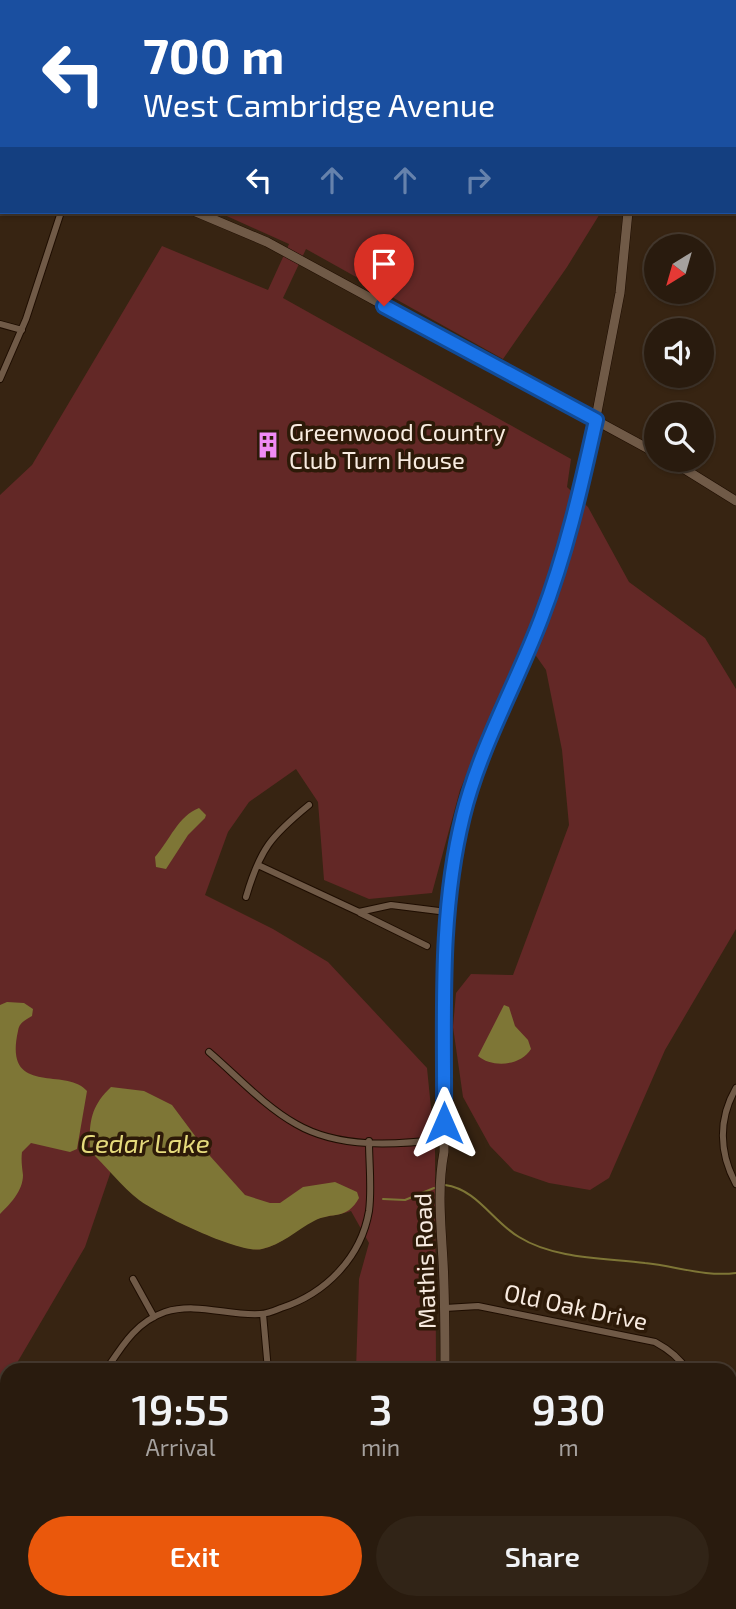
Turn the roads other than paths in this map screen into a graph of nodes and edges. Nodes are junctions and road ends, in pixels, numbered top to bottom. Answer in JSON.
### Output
{"nodes":[{"id":1,"x":60,"y":214,"type":"edge"},
{"id":2,"x":201,"y":214,"type":"edge"},
{"id":3,"x":628,"y":214,"type":"edge"},
{"id":4,"x":0,"y":324,"type":"edge"},
{"id":5,"x":22,"y":330,"type":"junction"},
{"id":6,"x":0,"y":379,"type":"edge"},
{"id":7,"x":596,"y":420,"type":"junction"},
{"id":8,"x":644,"y":446,"type":"edge"},
{"id":9,"x":689,"y":472,"type":"edge"},
{"id":10,"x":736,"y":501,"type":"edge"},
{"id":11,"x":309,"y":805,"type":"dead end"},
{"id":12,"x":258,"y":865,"type":"junction"},
{"id":13,"x":246,"y":897,"type":"dead end"},
{"id":14,"x":359,"y":912,"type":"junction"},
{"id":15,"x":447,"y":912,"type":"junction"},
{"id":16,"x":427,"y":946,"type":"dead end"},
{"id":17,"x":209,"y":1052,"type":"dead end"},
{"id":18,"x":736,"y":1088,"type":"edge"},
{"id":19,"x":444,"y":1139,"type":"junction"},
{"id":20,"x":369,"y":1142,"type":"junction"},
{"id":21,"x":736,"y":1184,"type":"edge"},
{"id":22,"x":133,"y":1279,"type":"dead end"},
{"id":23,"x":445,"y":1308,"type":"junction"},
{"id":24,"x":263,"y":1314,"type":"junction"},
{"id":25,"x":154,"y":1317,"type":"junction"},
{"id":26,"x":111,"y":1363,"type":"edge"},
{"id":27,"x":267,"y":1363,"type":"edge"},
{"id":28,"x":445,"y":1363,"type":"edge"},
{"id":29,"x":682,"y":1363,"type":"edge"}],
"edges":[{"from":1,"to":5,"type":"street"},
{"from":2,"to":7,"type":"street"},
{"from":3,"to":7,"type":"street","name":"Mathis Road"},
{"from":4,"to":5,"type":"street"},
{"from":5,"to":6,"type":"street"},
{"from":7,"to":8,"type":"street"},
{"from":7,"to":15,"type":"street","name":"Mathis Road"},
{"from":9,"to":10,"type":"street"},
{"from":11,"to":12,"type":"street"},
{"from":12,"to":13,"type":"street"},
{"from":12,"to":14,"type":"street"},
{"from":14,"to":15,"type":"street"},
{"from":14,"to":16,"type":"street"},
{"from":15,"to":19,"type":"street","name":"Mathis Road"},
{"from":17,"to":20,"type":"street"},
{"from":18,"to":21,"type":"street"},
{"from":19,"to":20,"type":"street"},
{"from":19,"to":23,"type":"street","name":"Mathis Road"},
{"from":20,"to":24,"type":"street"},
{"from":22,"to":25,"type":"street"},
{"from":23,"to":28,"type":"street","name":"Mathis Road"},
{"from":23,"to":29,"type":"street","name":"Old Oak Drive"},
{"from":24,"to":25,"type":"street"},
{"from":24,"to":27,"type":"street"},
{"from":25,"to":26,"type":"street"}]}
